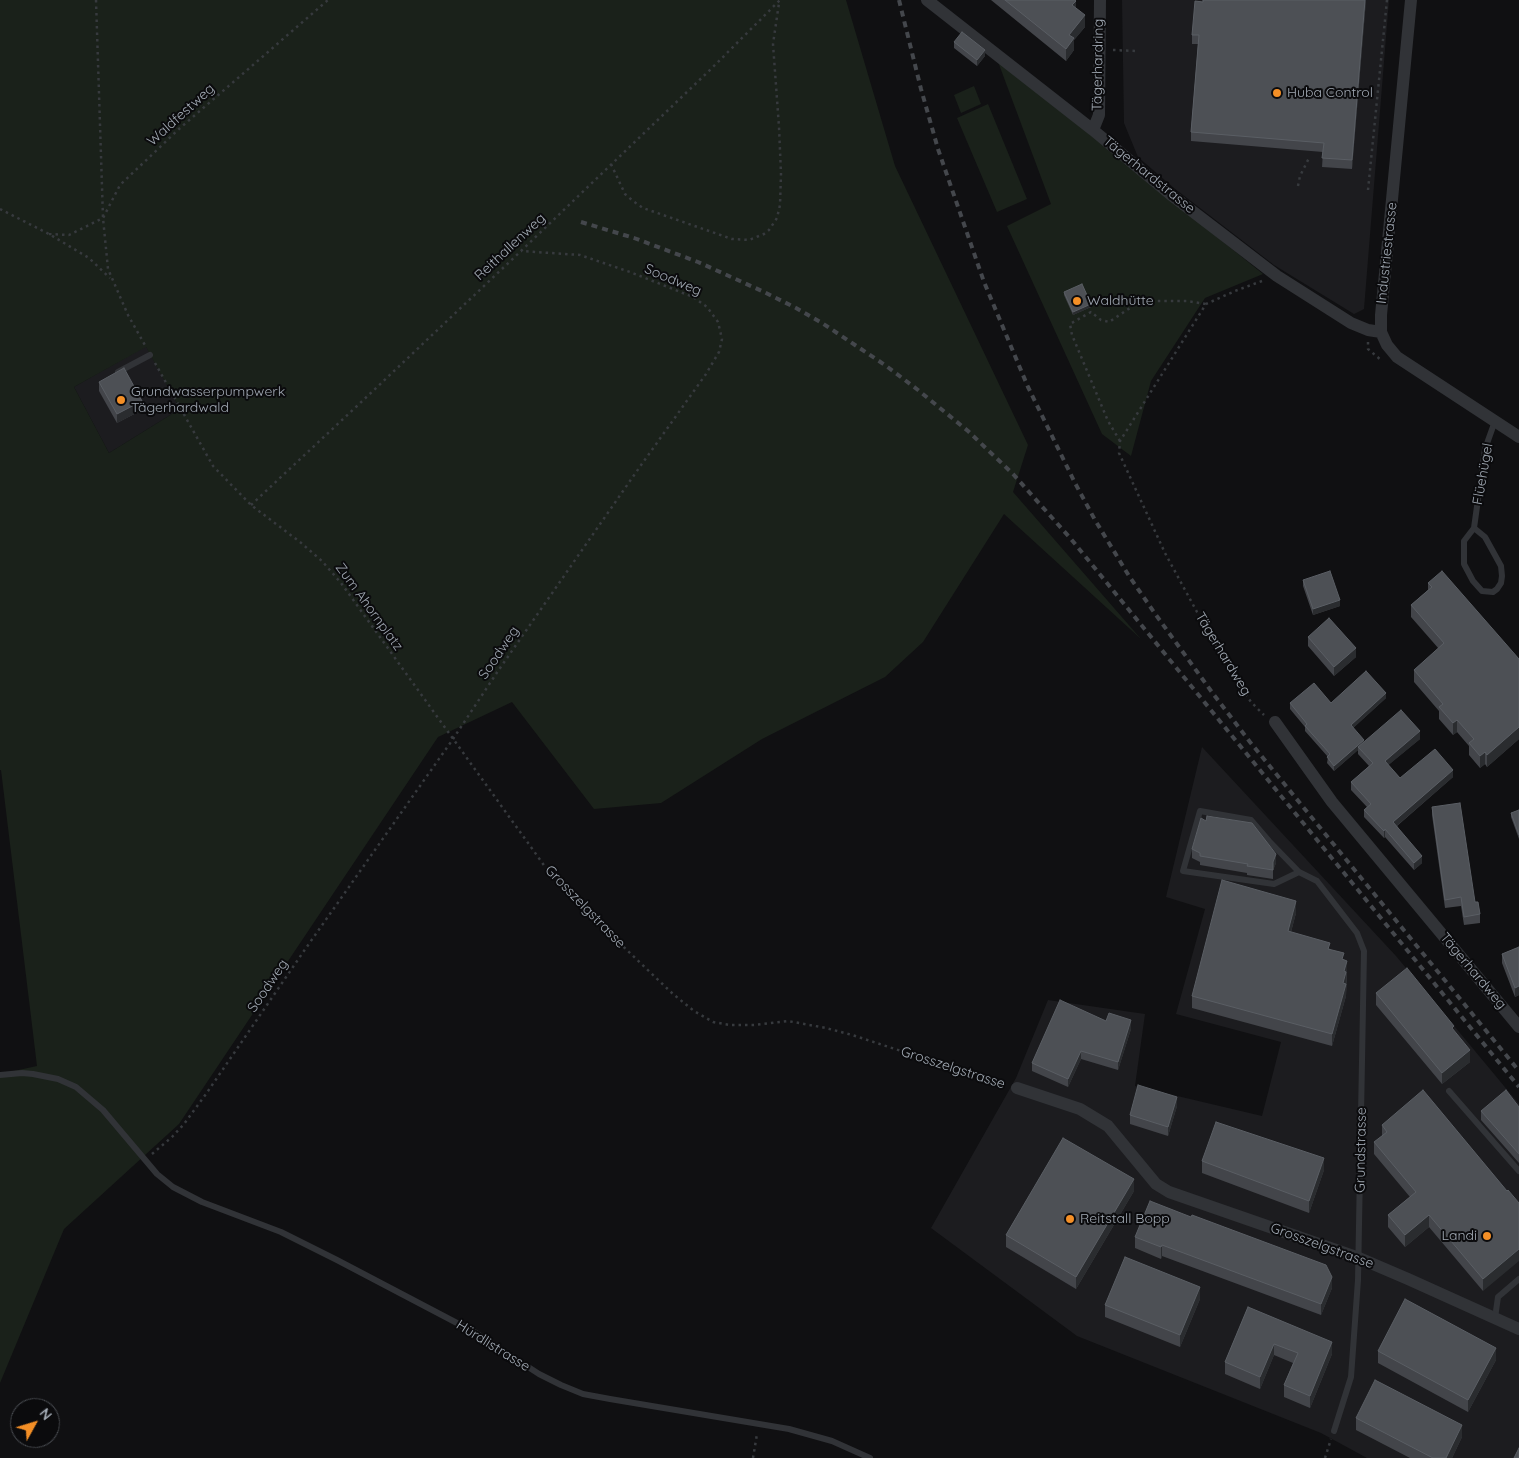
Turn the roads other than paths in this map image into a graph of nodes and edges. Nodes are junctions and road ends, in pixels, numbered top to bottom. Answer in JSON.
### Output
{"nodes":[{"id":1,"x":927,"y":0,"type":"edge"},
{"id":2,"x":1100,"y":0,"type":"edge"},
{"id":3,"x":1411,"y":0,"type":"edge"},
{"id":4,"x":1094,"y":130,"type":"junction"},
{"id":5,"x":1381,"y":332,"type":"junction"},
{"id":6,"x":150,"y":355,"type":"road end"},
{"id":7,"x":111,"y":376,"type":"edge"},
{"id":8,"x":1495,"y":421,"type":"junction"},
{"id":9,"x":1519,"y":436,"type":"edge"},
{"id":10,"x":1474,"y":528,"type":"junction"},
{"id":11,"x":1275,"y":722,"type":"road end"},
{"id":12,"x":1298,"y":872,"type":"junction"},
{"id":13,"x":1519,"y":1026,"type":"edge"},
{"id":14,"x":0,"y":1075,"type":"edge"},
{"id":15,"x":1017,"y":1088,"type":"road end"},
{"id":16,"x":1449,"y":1091,"type":"dead end"},
{"id":17,"x":1519,"y":1171,"type":"edge"},
{"id":18,"x":1359,"y":1258,"type":"junction"},
{"id":19,"x":1519,"y":1280,"type":"edge"},
{"id":20,"x":1495,"y":1319,"type":"junction"},
{"id":21,"x":1519,"y":1330,"type":"edge"},
{"id":22,"x":1334,"y":1431,"type":"road end"},
{"id":23,"x":870,"y":1458,"type":"edge"}],
"edges":[{"from":1,"to":4,"type":"street","name":"Tägerhardstrasse"},
{"from":2,"to":4,"type":"street","name":"Tägerhardring"},
{"from":3,"to":5,"type":"street","name":"Industriestrasse"},
{"from":4,"to":5,"type":"street","name":"Tägerhardstrasse"},
{"from":5,"to":8,"type":"street"},
{"from":6,"to":7,"type":"lane"},
{"from":8,"to":9,"type":"street"},
{"from":8,"to":10,"type":"lane","name":"Flüehügel"},
{"from":10,"to":10,"type":"lane","name":"Flüehügel"},
{"from":11,"to":13,"type":"street","name":"Tägerhardweg"},
{"from":12,"to":12,"type":"lane"},
{"from":12,"to":18,"type":"lane","name":"Grundstrasse"},
{"from":14,"to":23,"type":"lane","name":"Hürdlistrasse"},
{"from":15,"to":18,"type":"street","name":"Grosszelgstrasse"},
{"from":16,"to":17,"type":"lane"},
{"from":18,"to":20,"type":"street","name":"Grosszelgstrasse"},
{"from":18,"to":22,"type":"lane","name":"Grundstrasse"},
{"from":19,"to":20,"type":"lane"},
{"from":20,"to":21,"type":"street","name":"Grosszelgstrasse"}]}
